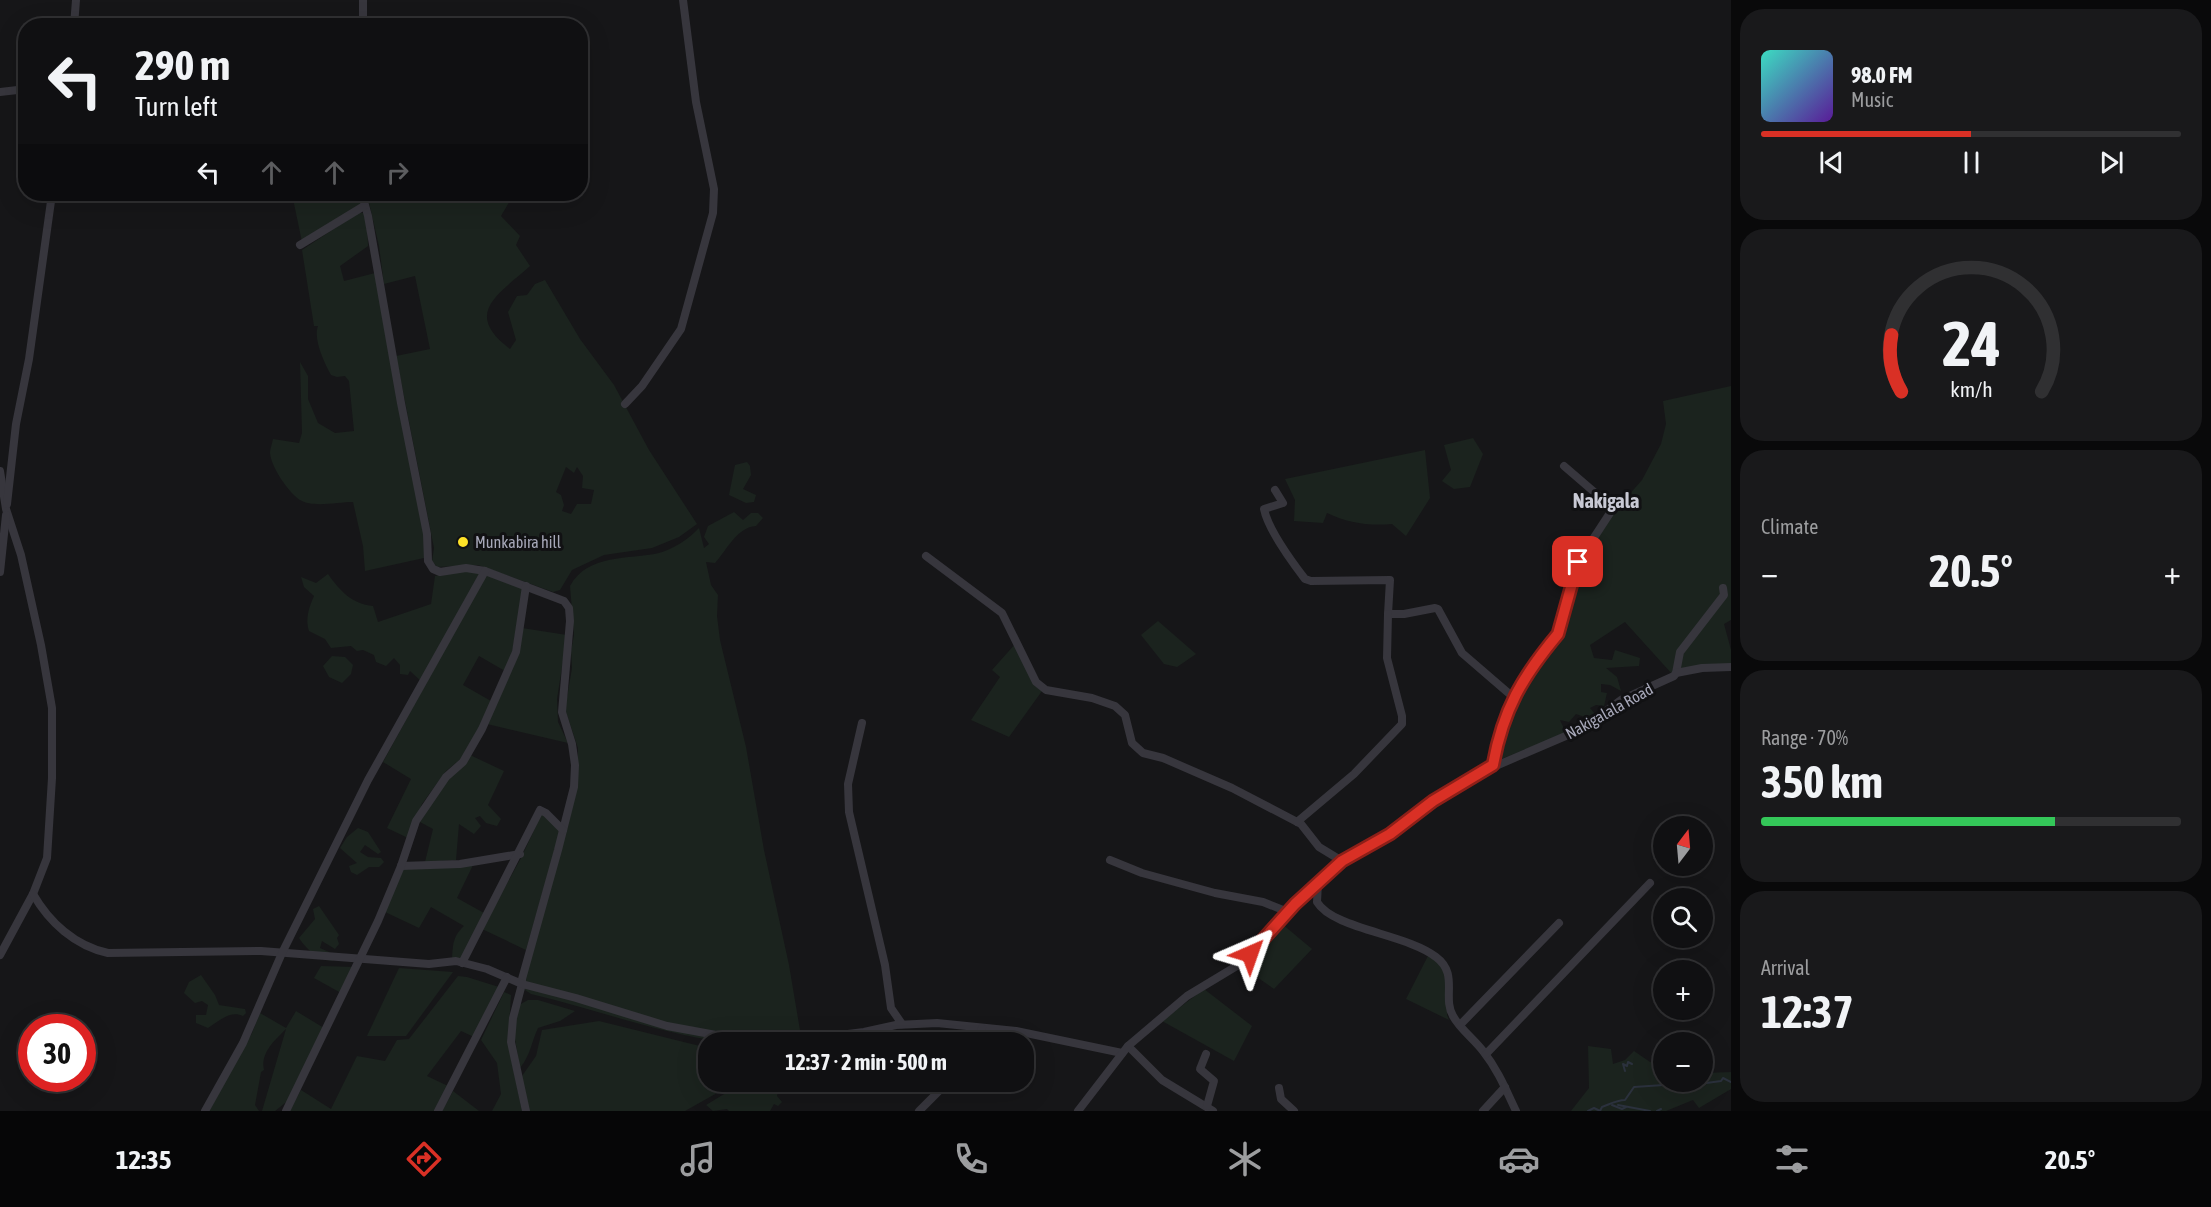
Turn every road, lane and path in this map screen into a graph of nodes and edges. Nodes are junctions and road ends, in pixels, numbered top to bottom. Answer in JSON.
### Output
{"nodes":[{"id":1,"x":76,"y":0,"type":"edge"},
{"id":2,"x":363,"y":0,"type":"edge"},
{"id":3,"x":683,"y":0,"type":"edge"},
{"id":4,"x":75,"y":18,"type":"edge"},
{"id":5,"x":363,"y":18,"type":"edge"},
{"id":6,"x":18,"y":90,"type":"edge"},
{"id":7,"x":0,"y":92,"type":"edge"},
{"id":8,"x":51,"y":201,"type":"edge"},
{"id":9,"x":363,"y":201,"type":"edge"},
{"id":10,"x":364,"y":206,"type":"junction"},
{"id":11,"x":300,"y":245,"type":"dead end"},
{"id":12,"x":625,"y":404,"type":"dead end"},
{"id":13,"x":1564,"y":466,"type":"dead end"},
{"id":14,"x":0,"y":471,"type":"edge"},
{"id":15,"x":1275,"y":490,"type":"dead end"},
{"id":16,"x":6,"y":509,"type":"junction"},
{"id":17,"x":926,"y":556,"type":"dead end"},
{"id":18,"x":485,"y":571,"type":"junction"},
{"id":19,"x":0,"y":572,"type":"edge"},
{"id":20,"x":526,"y":586,"type":"junction"},
{"id":21,"x":1723,"y":588,"type":"dead end"},
{"id":22,"x":1388,"y":614,"type":"junction"},
{"id":23,"x":1731,"y":668,"type":"edge"},
{"id":24,"x":1676,"y":673,"type":"junction"},
{"id":25,"x":1513,"y":697,"type":"junction"},
{"id":26,"x":862,"y":723,"type":"dead end"},
{"id":27,"x":1493,"y":765,"type":"junction"},
{"id":28,"x":1297,"y":822,"type":"junction"},
{"id":29,"x":563,"y":830,"type":"junction"},
{"id":30,"x":520,"y":854,"type":"junction"},
{"id":31,"x":1110,"y":860,"type":"dead end"},
{"id":32,"x":1342,"y":861,"type":"junction"},
{"id":33,"x":401,"y":866,"type":"junction"},
{"id":34,"x":1318,"y":883,"type":"junction"},
{"id":35,"x":1650,"y":883,"type":"dead end"},
{"id":36,"x":33,"y":894,"type":"junction"},
{"id":37,"x":1302,"y":898,"type":"junction"},
{"id":38,"x":1317,"y":902,"type":"junction"},
{"id":39,"x":1288,"y":912,"type":"junction"},
{"id":40,"x":1559,"y":923,"type":"dead end"},
{"id":41,"x":282,"y":953,"type":"junction"},
{"id":42,"x":0,"y":955,"type":"edge"},
{"id":43,"x":361,"y":957,"type":"junction"},
{"id":44,"x":462,"y":963,"type":"junction"},
{"id":45,"x":507,"y":977,"type":"junction"},
{"id":46,"x":522,"y":984,"type":"junction"},
{"id":47,"x":902,"y":1024,"type":"junction"},
{"id":48,"x":1460,"y":1025,"type":"junction"},
{"id":49,"x":982,"y":1028,"type":"junction"},
{"id":50,"x":700,"y":1032,"type":"edge"},
{"id":51,"x":864,"y":1032,"type":"edge"},
{"id":52,"x":981,"y":1032,"type":"edge"},
{"id":53,"x":1128,"y":1047,"type":"junction"},
{"id":54,"x":1122,"y":1053,"type":"junction"},
{"id":55,"x":1206,"y":1053,"type":"dead end"},
{"id":56,"x":1485,"y":1054,"type":"junction"},
{"id":57,"x":1505,"y":1087,"type":"junction"},
{"id":58,"x":1279,"y":1088,"type":"dead end"},
{"id":59,"x":938,"y":1092,"type":"edge"},
{"id":60,"x":1210,"y":1109,"type":"edge"},
{"id":61,"x":205,"y":1111,"type":"edge"},
{"id":62,"x":286,"y":1111,"type":"edge"},
{"id":63,"x":438,"y":1111,"type":"edge"},
{"id":64,"x":526,"y":1111,"type":"edge"},
{"id":65,"x":920,"y":1111,"type":"edge"},
{"id":66,"x":1078,"y":1111,"type":"edge"},
{"id":67,"x":1294,"y":1111,"type":"edge"},
{"id":68,"x":1483,"y":1111,"type":"edge"},
{"id":69,"x":1516,"y":1111,"type":"edge"}],
"edges":[{"from":1,"to":4,"type":"street"},
{"from":2,"to":5,"type":"street"},
{"from":3,"to":12,"type":"street"},
{"from":6,"to":7,"type":"street"},
{"from":8,"to":16,"type":"street"},
{"from":9,"to":10,"type":"street"},
{"from":10,"to":11,"type":"street"},
{"from":10,"to":18,"type":"street"},
{"from":13,"to":25,"type":"street"},
{"from":14,"to":16,"type":"street"},
{"from":15,"to":22,"type":"street"},
{"from":16,"to":19,"type":"street"},
{"from":16,"to":36,"type":"street"},
{"from":17,"to":28,"type":"street"},
{"from":18,"to":20,"type":"street"},
{"from":18,"to":41,"type":"street"},
{"from":20,"to":29,"type":"street"},
{"from":20,"to":33,"type":"street"},
{"from":21,"to":24,"type":"street"},
{"from":22,"to":25,"type":"street"},
{"from":22,"to":28,"type":"street"},
{"from":23,"to":24,"type":"street","name":"Nakigalala Road"},
{"from":24,"to":27,"type":"street","name":"Nakigalala Road"},
{"from":25,"to":27,"type":"street"},
{"from":26,"to":47,"type":"street"},
{"from":27,"to":32,"type":"street","name":"Nakigalala Road"},
{"from":28,"to":32,"type":"street"},
{"from":29,"to":30,"type":"street"},
{"from":29,"to":46,"type":"street"},
{"from":30,"to":33,"type":"street"},
{"from":30,"to":44,"type":"street"},
{"from":31,"to":39,"type":"street"},
{"from":32,"to":34,"type":"street","name":"Nakigalala Road"},
{"from":33,"to":43,"type":"street"},
{"from":34,"to":37,"type":"street","name":"Nakigalala Road"},
{"from":34,"to":38,"type":"street"},
{"from":35,"to":56,"type":"street"},
{"from":36,"to":41,"type":"street"},
{"from":36,"to":42,"type":"street"},
{"from":37,"to":38,"type":"street"},
{"from":37,"to":39,"type":"street","name":"Nakigalala Road"},
{"from":38,"to":48,"type":"street"},
{"from":39,"to":53,"type":"street","name":"Nakigalala Road"},
{"from":40,"to":48,"type":"street"},
{"from":41,"to":43,"type":"street"},
{"from":41,"to":61,"type":"street"},
{"from":43,"to":44,"type":"street"},
{"from":43,"to":62,"type":"street"},
{"from":44,"to":45,"type":"street"},
{"from":45,"to":46,"type":"street"},
{"from":45,"to":63,"type":"street"},
{"from":46,"to":50,"type":"street"},
{"from":46,"to":64,"type":"street"},
{"from":47,"to":49,"type":"street"},
{"from":47,"to":51,"type":"street"},
{"from":48,"to":56,"type":"street"},
{"from":49,"to":52,"type":"street"},
{"from":49,"to":54,"type":"street"},
{"from":53,"to":54,"type":"street","name":"Nakigalala Road"},
{"from":53,"to":60,"type":"street"},
{"from":54,"to":66,"type":"street","name":"Nakigalala Road"},
{"from":55,"to":60,"type":"street"},
{"from":56,"to":57,"type":"street"},
{"from":57,"to":68,"type":"street"},
{"from":57,"to":69,"type":"street"},
{"from":58,"to":67,"type":"street"},
{"from":59,"to":65,"type":"street"}]}
